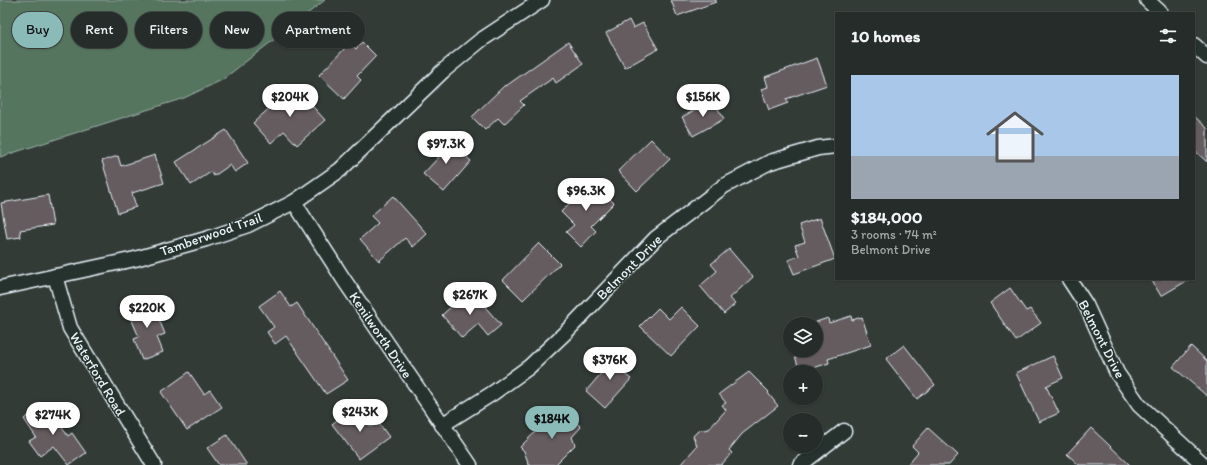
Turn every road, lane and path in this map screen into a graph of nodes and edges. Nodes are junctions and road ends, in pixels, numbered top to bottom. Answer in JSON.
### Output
{"nodes":[{"id":1,"x":542,"y":0,"type":"edge"},
{"id":2,"x":1147,"y":0,"type":"edge"},
{"id":3,"x":1160,"y":12,"type":"edge"},
{"id":4,"x":1195,"y":46,"type":"edge"},
{"id":5,"x":1207,"y":57,"type":"edge"},
{"id":6,"x":835,"y":146,"type":"edge"},
{"id":7,"x":294,"y":202,"type":"junction"},
{"id":8,"x":55,"y":276,"type":"junction"},
{"id":9,"x":1070,"y":280,"type":"edge"},
{"id":10,"x":0,"y":288,"type":"edge"},
{"id":11,"x":442,"y":425,"type":"junction"},
{"id":12,"x":844,"y":431,"type":"dead end"},
{"id":13,"x":154,"y":465,"type":"edge"},
{"id":14,"x":470,"y":465,"type":"edge"},
{"id":15,"x":800,"y":465,"type":"edge"},
{"id":16,"x":1204,"y":465,"type":"edge"}],
"edges":[{"from":1,"to":7,"type":"street","name":"Tamberwood Trail"},
{"from":2,"to":3,"type":"street"},
{"from":4,"to":5,"type":"street"},
{"from":6,"to":11,"type":"street","name":"Belmont Drive"},
{"from":7,"to":8,"type":"street","name":"Tamberwood Trail"},
{"from":7,"to":11,"type":"street","name":"Kenilworth Drive"},
{"from":8,"to":10,"type":"street","name":"Tamberwood Trail"},
{"from":8,"to":13,"type":"street","name":"Waterford Road"},
{"from":9,"to":16,"type":"street","name":"Belmont Drive"},
{"from":11,"to":14,"type":"street","name":"Kenilworth Drive"},
{"from":12,"to":15,"type":"street"}]}
